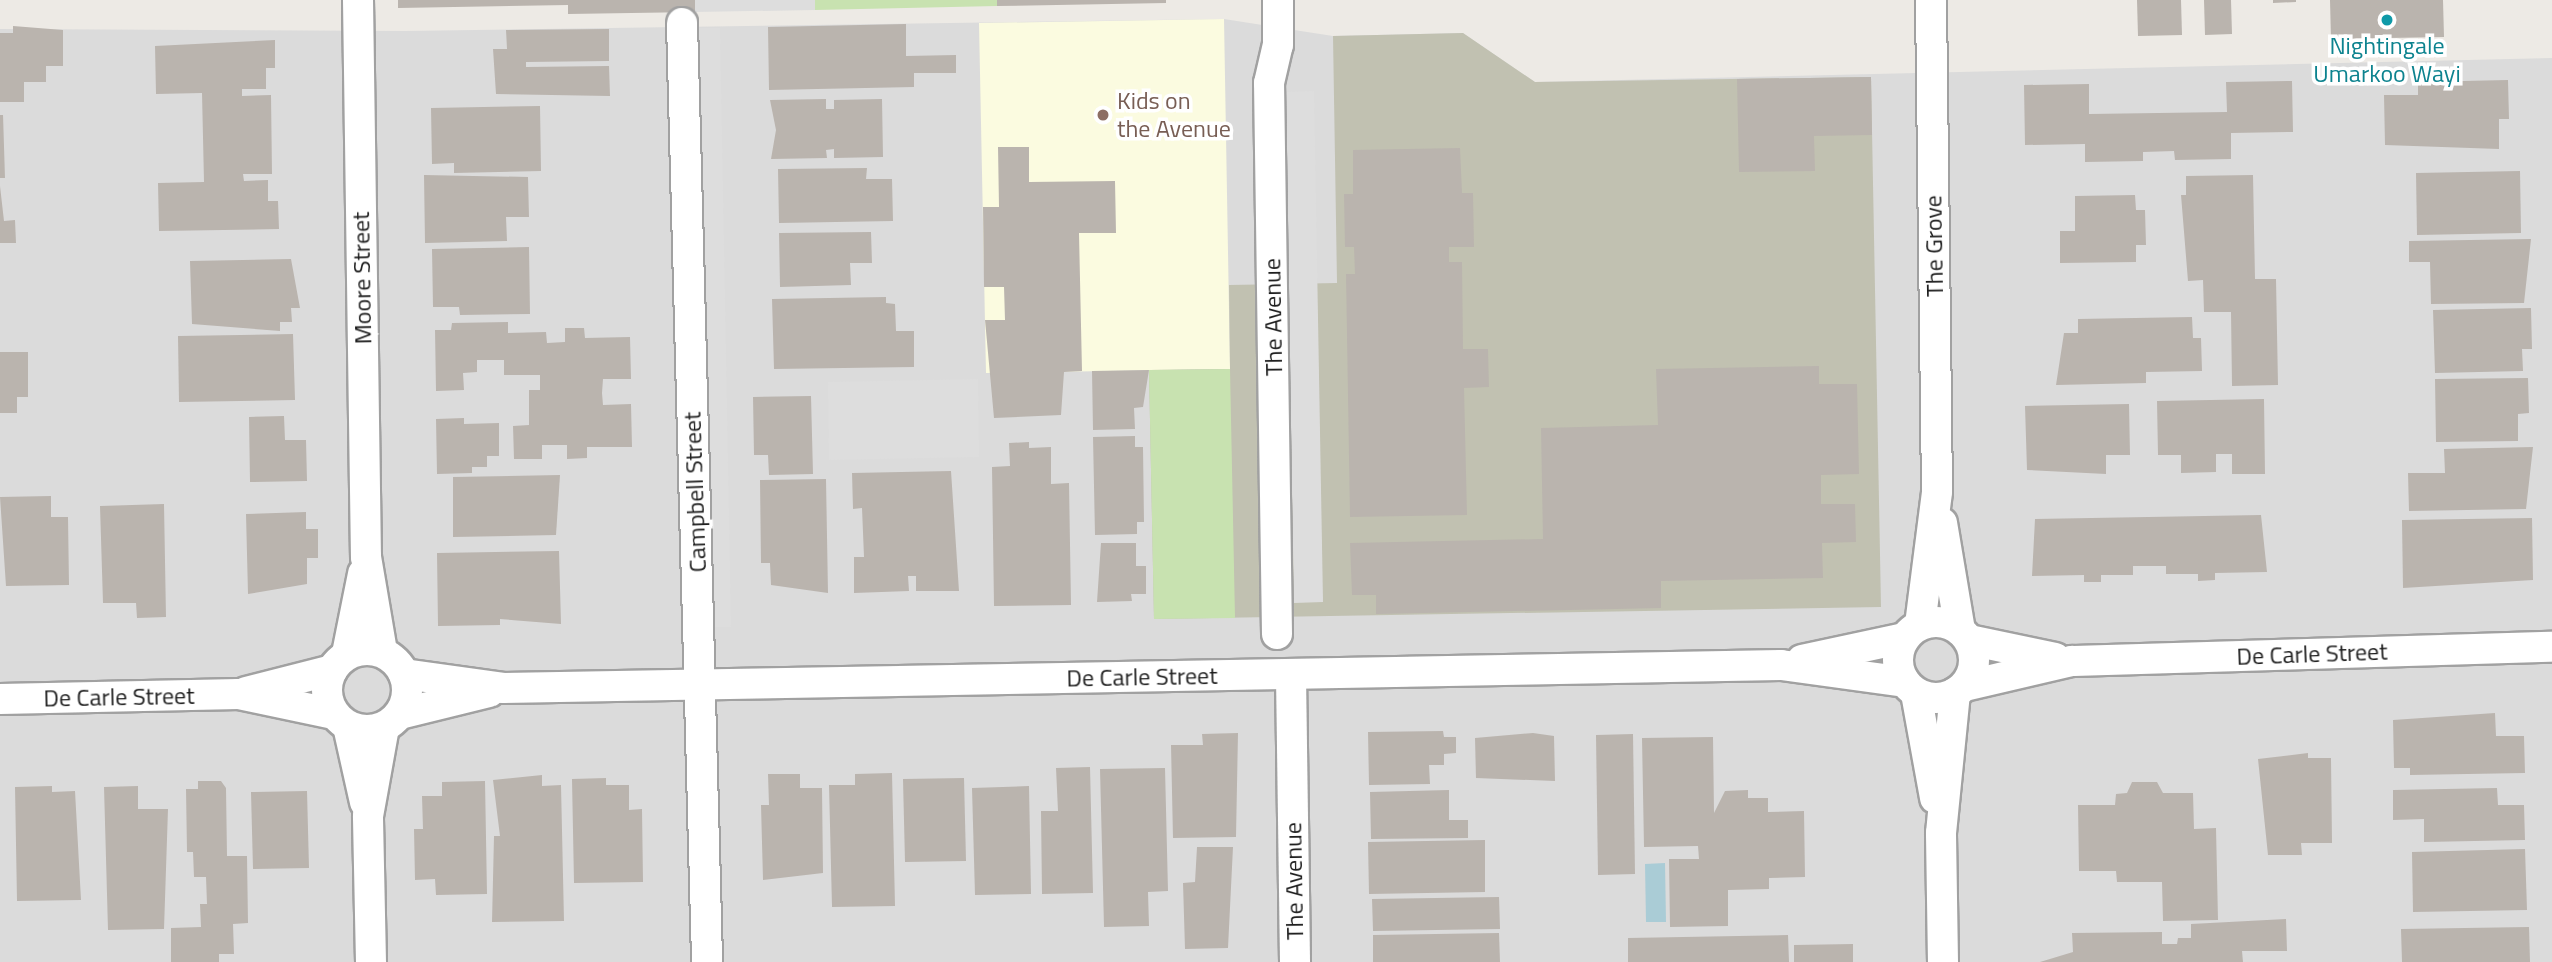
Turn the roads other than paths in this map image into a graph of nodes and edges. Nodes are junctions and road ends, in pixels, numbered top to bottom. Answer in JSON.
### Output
{"nodes":[{"id":1,"x":358,"y":0,"type":"edge"},
{"id":2,"x":1278,"y":0,"type":"edge"},
{"id":3,"x":1931,"y":0,"type":"edge"},
{"id":4,"x":682,"y":23,"type":"dead end"},
{"id":5,"x":1937,"y":492,"type":"junction"},
{"id":6,"x":366,"y":557,"type":"junction"},
{"id":7,"x":1913,"y":632,"type":"junction"},
{"id":8,"x":1277,"y":634,"type":"dead end"},
{"id":9,"x":1965,"y":635,"type":"junction"},
{"id":10,"x":2552,"y":647,"type":"edge"},
{"id":11,"x":382,"y":652,"type":"junction"},
{"id":12,"x":339,"y":662,"type":"junction"},
{"id":13,"x":2073,"y":662,"type":"junction"},
{"id":14,"x":1781,"y":665,"type":"junction"},
{"id":15,"x":404,"y":674,"type":"junction"},
{"id":16,"x":1291,"y":675,"type":"junction"},
{"id":17,"x":700,"y":684,"type":"junction"},
{"id":18,"x":1910,"y":687,"type":"junction"},
{"id":19,"x":503,"y":688,"type":"junction"},
{"id":20,"x":1960,"y":690,"type":"junction"},
{"id":21,"x":239,"y":694,"type":"junction"},
{"id":22,"x":0,"y":699,"type":"edge"},
{"id":23,"x":341,"y":720,"type":"junction"},
{"id":24,"x":392,"y":720,"type":"junction"},
{"id":25,"x":368,"y":816,"type":"junction"},
{"id":26,"x":1941,"y":833,"type":"junction"},
{"id":27,"x":370,"y":962,"type":"edge"},
{"id":28,"x":707,"y":962,"type":"edge"},
{"id":29,"x":1295,"y":962,"type":"edge"},
{"id":30,"x":1942,"y":962,"type":"edge"}],
"edges":[{"from":1,"to":6,"type":"street","name":"Moore Street"},
{"from":2,"to":8,"type":"street","name":"The Avenue"},
{"from":3,"to":5,"type":"street","name":"The Grove"},
{"from":4,"to":17,"type":"street","name":"Campbell Street"},
{"from":5,"to":7,"type":"street","name":"The Grove"},
{"from":5,"to":9,"type":"street","name":"The Grove"},
{"from":6,"to":11,"type":"street","name":"Moore Street"},
{"from":6,"to":12,"type":"street","name":"Moore Street"},
{"from":7,"to":9,"type":"street"},
{"from":7,"to":14,"type":"street","name":"De Carle Street"},
{"from":7,"to":18,"type":"street"},
{"from":9,"to":13,"type":"street","name":"De Carle Street"},
{"from":9,"to":20,"type":"street"},
{"from":10,"to":13,"type":"street","name":"De Carle Street"},
{"from":11,"to":12,"type":"street"},
{"from":11,"to":15,"type":"street"},
{"from":12,"to":21,"type":"street","name":"De Carle Street"},
{"from":12,"to":23,"type":"street"},
{"from":13,"to":20,"type":"street","name":"De Carle Street"},
{"from":14,"to":16,"type":"street","name":"De Carle Street"},
{"from":14,"to":18,"type":"street","name":"De Carle Street"},
{"from":15,"to":19,"type":"street","name":"De Carle Street"},
{"from":15,"to":24,"type":"street"},
{"from":16,"to":17,"type":"street","name":"De Carle Street"},
{"from":16,"to":29,"type":"street","name":"The Avenue"},
{"from":17,"to":19,"type":"street","name":"De Carle Street"},
{"from":17,"to":28,"type":"street","name":"Campbell Street"},
{"from":18,"to":20,"type":"street"},
{"from":18,"to":26,"type":"street"},
{"from":19,"to":24,"type":"street","name":"De Carle Street"},
{"from":20,"to":26,"type":"street"},
{"from":21,"to":22,"type":"street","name":"De Carle Street"},
{"from":21,"to":23,"type":"street","name":"De Carle Street"},
{"from":23,"to":24,"type":"street"},
{"from":23,"to":25,"type":"street"},
{"from":24,"to":25,"type":"street"},
{"from":25,"to":27,"type":"street"},
{"from":26,"to":30,"type":"street"}]}
